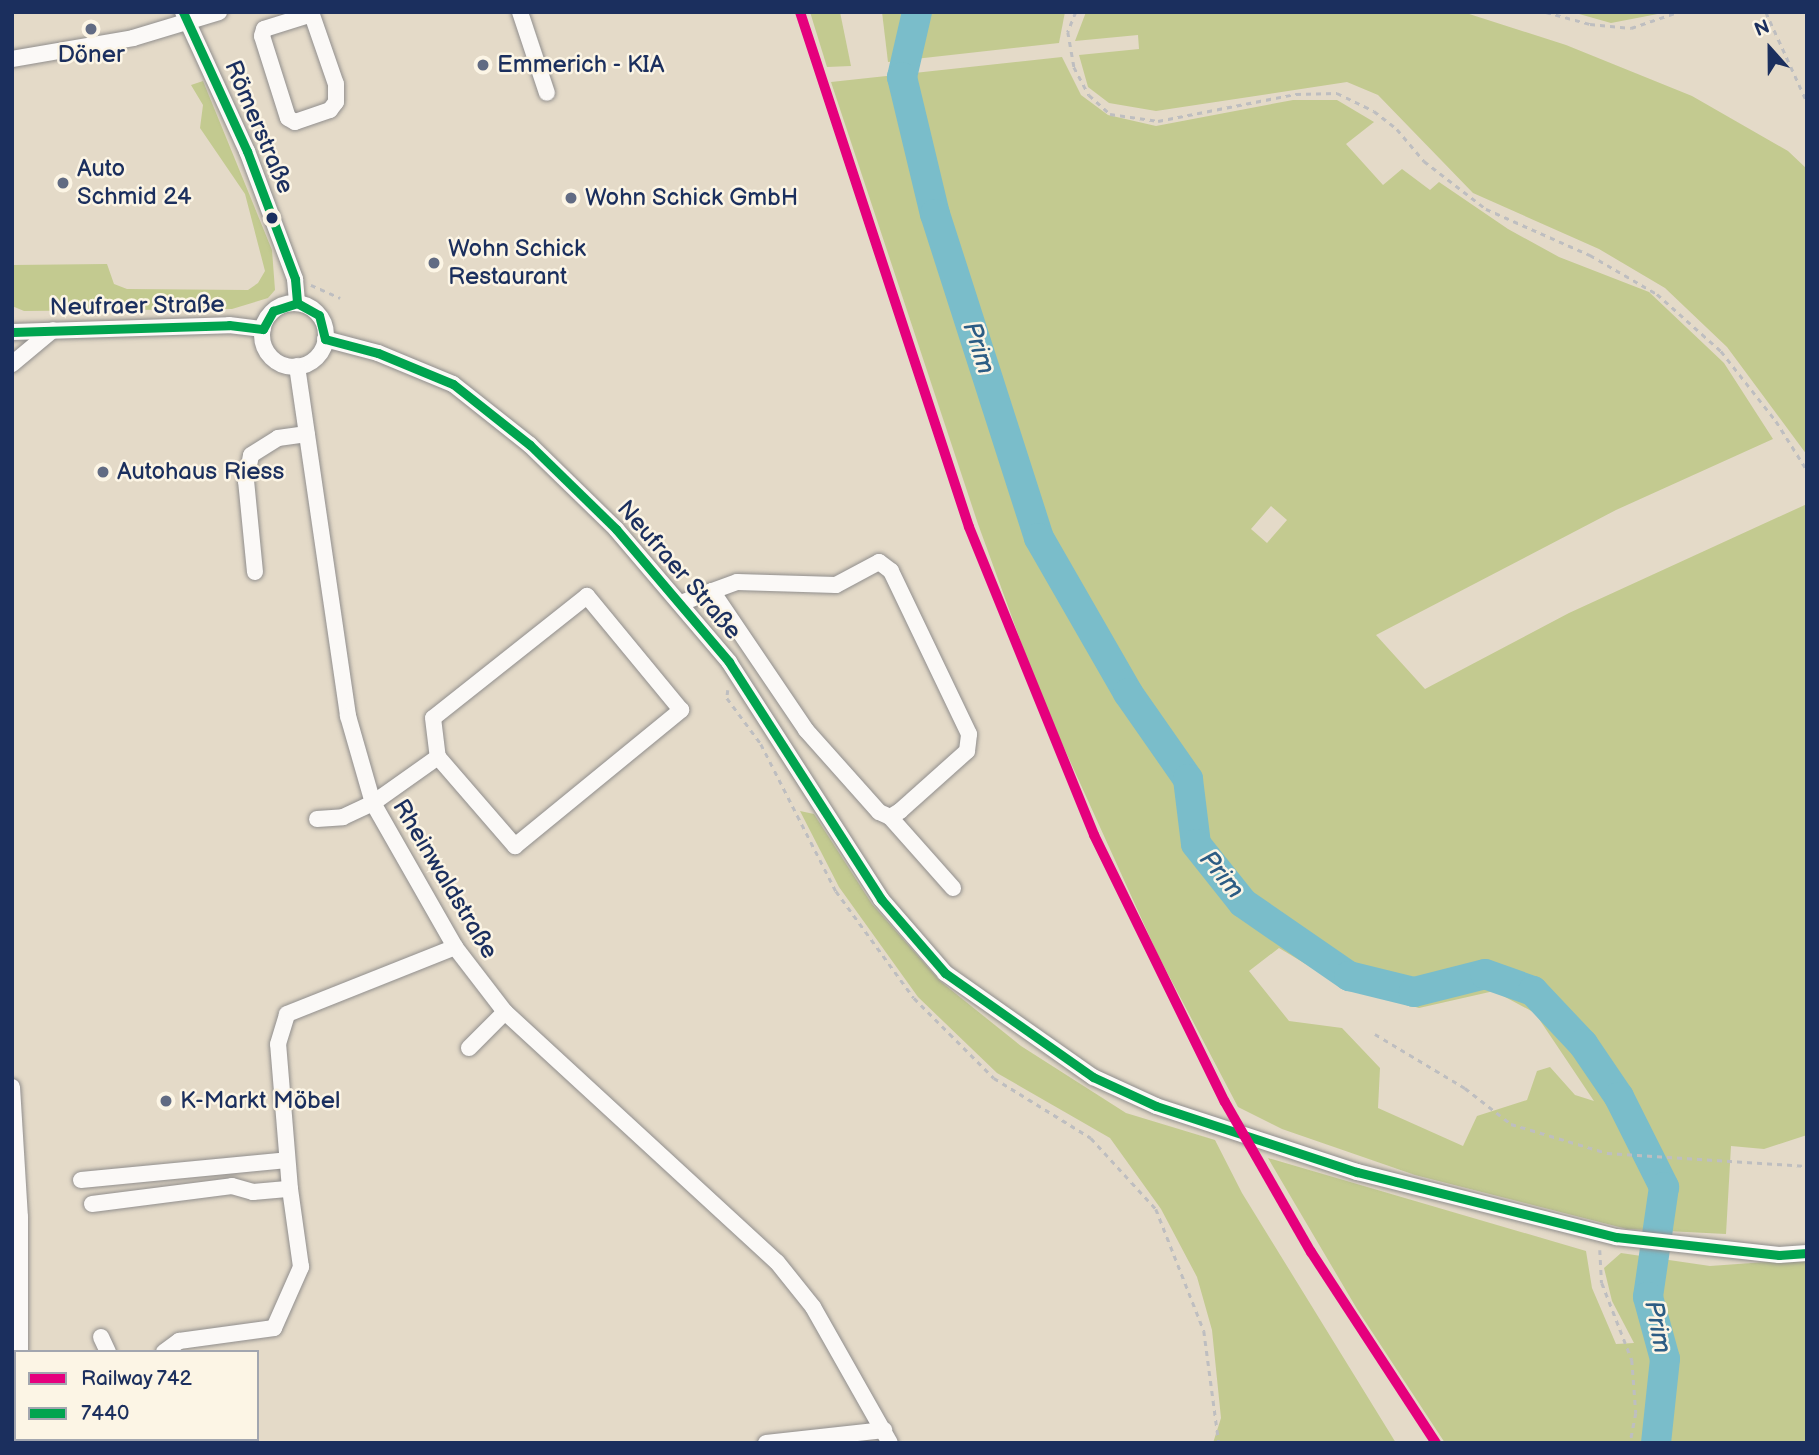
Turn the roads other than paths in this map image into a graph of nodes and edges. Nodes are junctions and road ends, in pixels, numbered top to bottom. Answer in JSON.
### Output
{"nodes":[{"id":1,"x":219,"y":12,"type":"edge"},
{"id":2,"x":520,"y":12,"type":"edge"},
{"id":3,"x":311,"y":13,"type":"edge"},
{"id":4,"x":186,"y":17,"type":"edge"},
{"id":5,"x":12,"y":60,"type":"edge"},
{"id":6,"x":547,"y":93,"type":"dead end"},
{"id":7,"x":297,"y":303,"type":"junction"},
{"id":8,"x":263,"y":329,"type":"junction"},
{"id":9,"x":53,"y":330,"type":"junction"},
{"id":10,"x":12,"y":332,"type":"edge"},
{"id":11,"x":325,"y":339,"type":"junction"},
{"id":12,"x":12,"y":364,"type":"edge"},
{"id":13,"x":297,"y":366,"type":"junction"},
{"id":14,"x":307,"y":434,"type":"junction"},
{"id":15,"x":255,"y":572,"type":"dead end"},
{"id":16,"x":712,"y":591,"type":"junction"},
{"id":17,"x":681,"y":603,"type":"junction"},
{"id":18,"x":438,"y":757,"type":"junction"},
{"id":19,"x":373,"y":803,"type":"junction"},
{"id":20,"x":890,"y":817,"type":"junction"},
{"id":21,"x":317,"y":819,"type":"dead end"},
{"id":22,"x":953,"y":888,"type":"dead end"},
{"id":23,"x":455,"y":947,"type":"junction"},
{"id":24,"x":505,"y":1012,"type":"junction"},
{"id":25,"x":469,"y":1048,"type":"dead end"},
{"id":26,"x":12,"y":1087,"type":"edge"},
{"id":27,"x":287,"y":1160,"type":"junction"},
{"id":28,"x":81,"y":1180,"type":"dead end"},
{"id":29,"x":289,"y":1189,"type":"junction"},
{"id":30,"x":92,"y":1204,"type":"dead end"},
{"id":31,"x":1807,"y":1253,"type":"edge"},
{"id":32,"x":23,"y":1347,"type":"edge"},
{"id":33,"x":167,"y":1350,"type":"edge"},
{"id":34,"x":887,"y":1436,"type":"edge"},
{"id":35,"x":766,"y":1443,"type":"edge"}],
"edges":[{"from":1,"to":4,"type":"street"},
{"from":2,"to":6,"type":"street"},
{"from":3,"to":3,"type":"street"},
{"from":4,"to":5,"type":"street"},
{"from":4,"to":7,"type":"street","name":"Römerstraße"},
{"from":7,"to":8,"type":"street"},
{"from":7,"to":11,"type":"street"},
{"from":8,"to":9,"type":"street","name":"Neufraer Straße"},
{"from":8,"to":13,"type":"street"},
{"from":9,"to":10,"type":"street","name":"Neufraer Straße"},
{"from":9,"to":12,"type":"street"},
{"from":11,"to":13,"type":"street"},
{"from":11,"to":17,"type":"street","name":"Neufraer Straße"},
{"from":13,"to":14,"type":"street","name":"Rheinwaldstraße"},
{"from":14,"to":15,"type":"street"},
{"from":14,"to":19,"type":"street","name":"Rheinwaldstraße"},
{"from":16,"to":17,"type":"street"},
{"from":16,"to":20,"type":"street"},
{"from":16,"to":20,"type":"street"},
{"from":17,"to":31,"type":"street","name":"Neufraer Straße"},
{"from":18,"to":18,"type":"street"},
{"from":18,"to":19,"type":"street"},
{"from":19,"to":21,"type":"street"},
{"from":19,"to":23,"type":"street","name":"Rheinwaldstraße"},
{"from":20,"to":22,"type":"street"},
{"from":23,"to":24,"type":"street","name":"Rheinwaldstraße"},
{"from":23,"to":27,"type":"street"},
{"from":24,"to":25,"type":"street"},
{"from":24,"to":34,"type":"street","name":"Rheinwaldstraße"},
{"from":26,"to":32,"type":"street"},
{"from":27,"to":28,"type":"street"},
{"from":27,"to":29,"type":"street"},
{"from":29,"to":30,"type":"street"},
{"from":29,"to":33,"type":"street"},
{"from":34,"to":35,"type":"street","name":"Rheinwaldstraße"}]}
